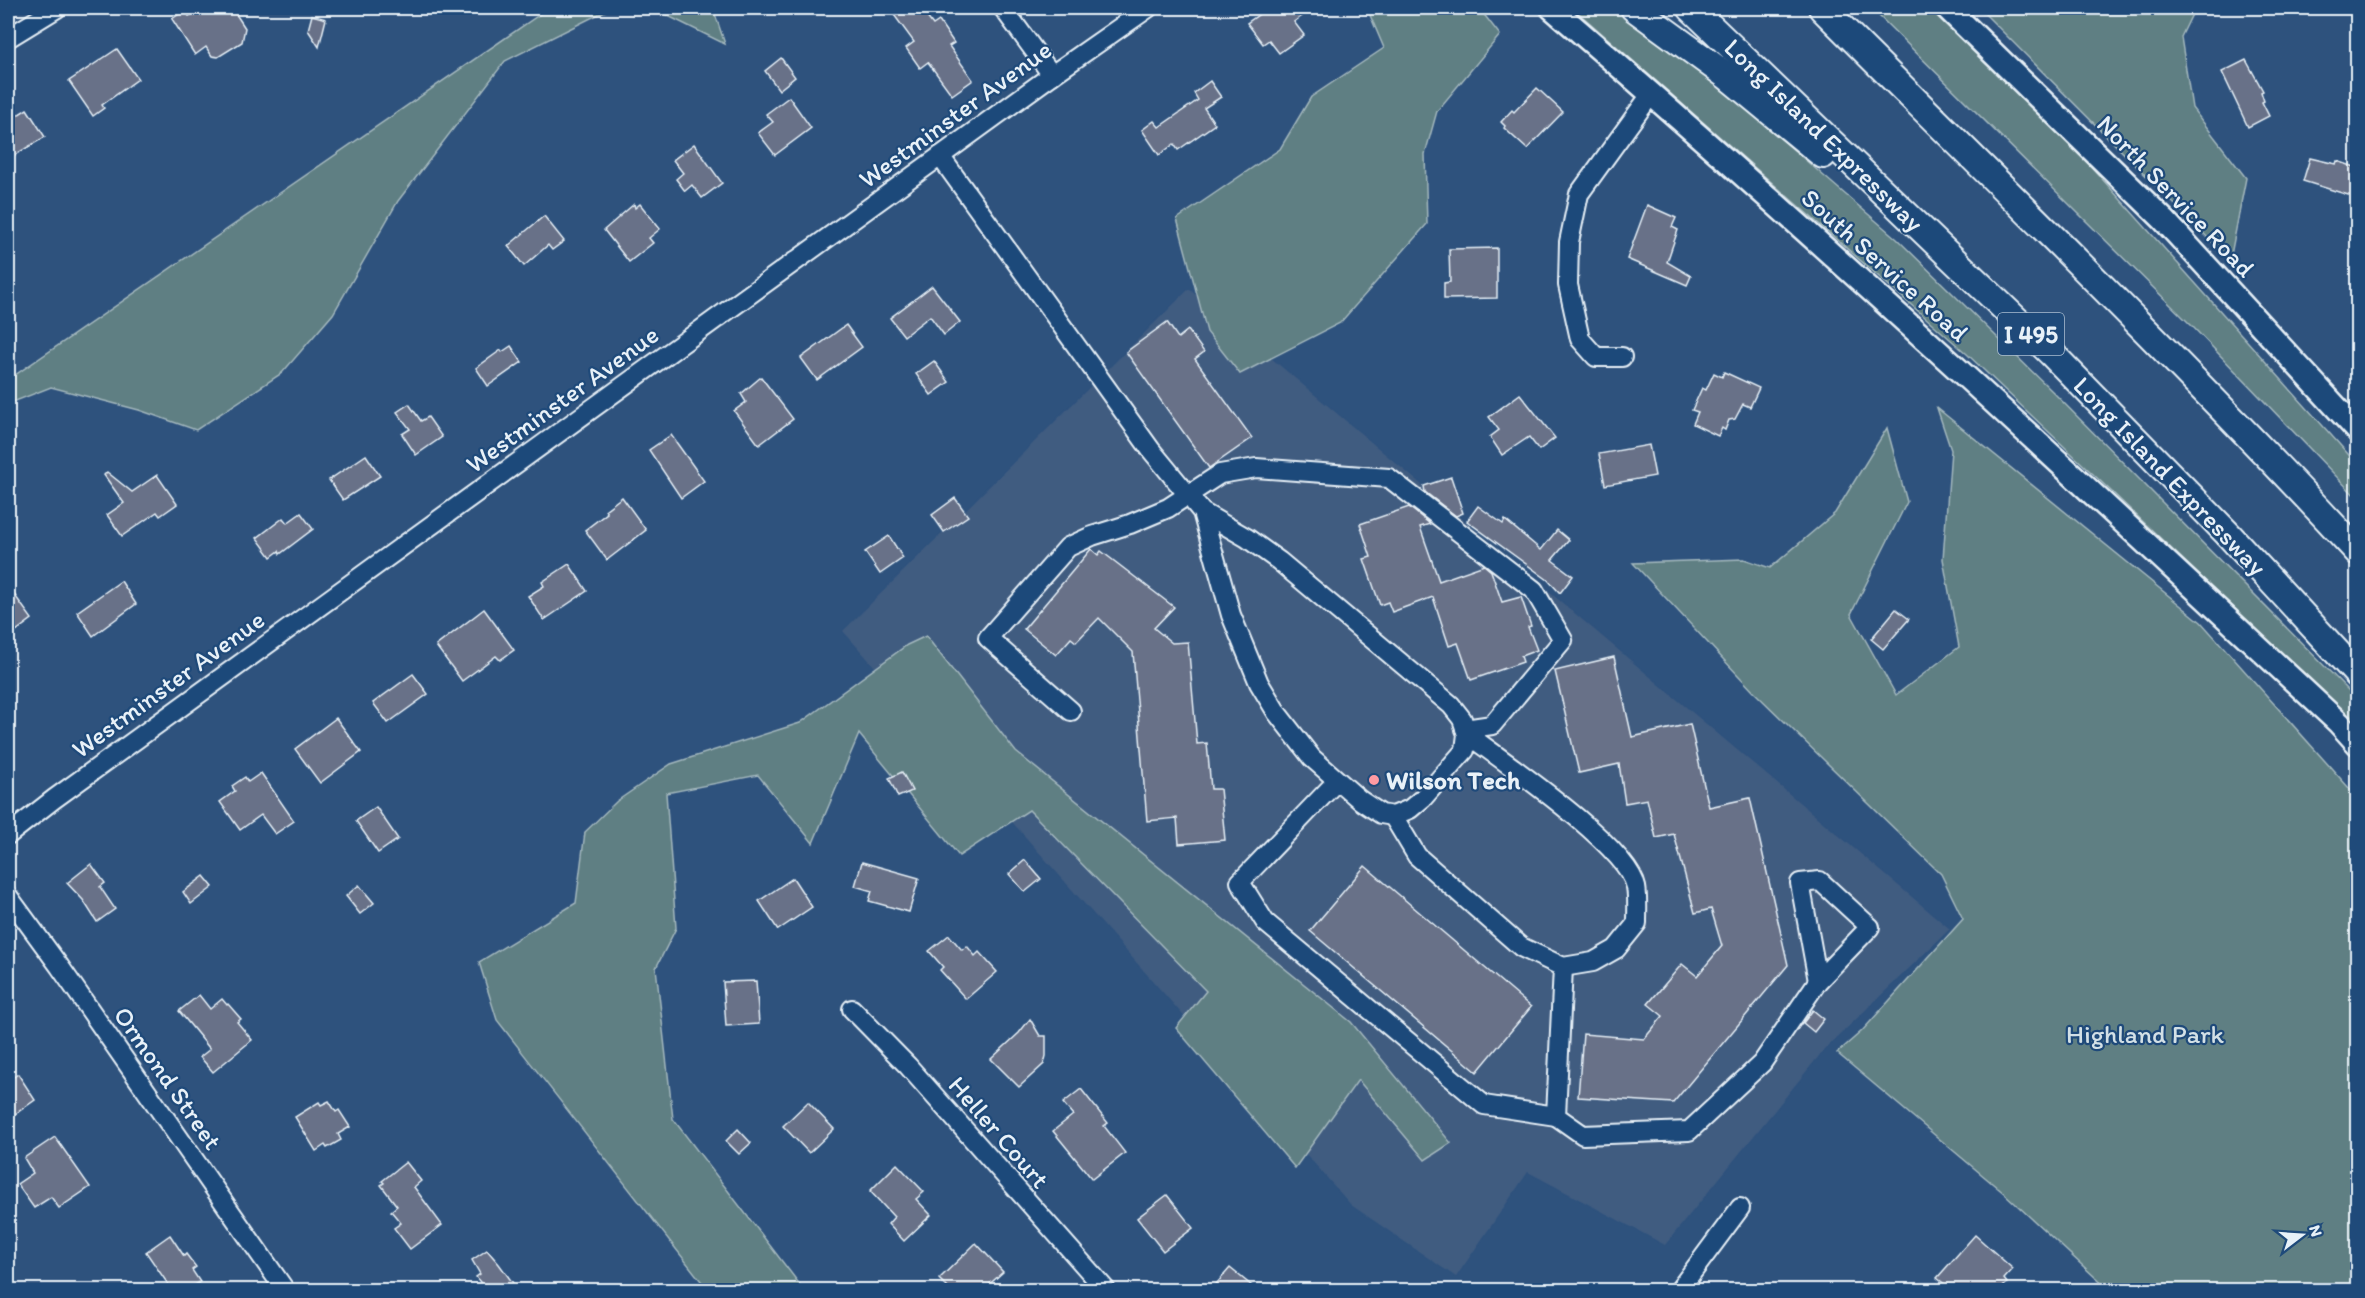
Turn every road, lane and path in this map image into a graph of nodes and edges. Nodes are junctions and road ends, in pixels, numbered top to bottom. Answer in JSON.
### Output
{"nodes":[{"id":1,"x":57,"y":8,"type":"edge"},
{"id":2,"x":1004,"y":8,"type":"edge"},
{"id":3,"x":1148,"y":8,"type":"edge"},
{"id":4,"x":1552,"y":8,"type":"edge"},
{"id":5,"x":1634,"y":8,"type":"edge"},
{"id":6,"x":1691,"y":8,"type":"edge"},
{"id":7,"x":1822,"y":8,"type":"edge"},
{"id":8,"x":1947,"y":8,"type":"edge"},
{"id":9,"x":8,"y":38,"type":"edge"},
{"id":10,"x":1052,"y":75,"type":"junction"},
{"id":11,"x":1652,"y":93,"type":"junction"},
{"id":12,"x":940,"y":156,"type":"junction"},
{"id":13,"x":2051,"y":353,"type":"junction"},
{"id":14,"x":1622,"y":357,"type":"dead end"},
{"id":15,"x":2358,"y":431,"type":"edge"},
{"id":16,"x":1187,"y":494,"type":"junction"},
{"id":17,"x":1202,"y":512,"type":"junction"},
{"id":18,"x":2358,"y":552,"type":"edge"},
{"id":19,"x":2358,"y":675,"type":"edge"},
{"id":20,"x":1071,"y":711,"type":"dead end"},
{"id":21,"x":1466,"y":731,"type":"junction"},
{"id":22,"x":2358,"y":744,"type":"edge"},
{"id":23,"x":1337,"y":781,"type":"junction"},
{"id":24,"x":1393,"y":816,"type":"junction"},
{"id":25,"x":8,"y":835,"type":"edge"},
{"id":26,"x":8,"y":896,"type":"edge"},
{"id":27,"x":1563,"y":967,"type":"junction"},
{"id":28,"x":1818,"y":981,"type":"junction"},
{"id":29,"x":852,"y":1009,"type":"dead end"},
{"id":30,"x":1556,"y":1116,"type":"junction"},
{"id":31,"x":1740,"y":1208,"type":"dead end"},
{"id":32,"x":285,"y":1290,"type":"edge"},
{"id":33,"x":1106,"y":1290,"type":"edge"},
{"id":34,"x":1679,"y":1290,"type":"edge"}],
"edges":[{"from":1,"to":9,"type":"street"},
{"from":2,"to":10,"type":"street"},
{"from":3,"to":10,"type":"street","name":"Westminster Avenue"},
{"from":4,"to":11,"type":"main road","name":"South Service Road"},
{"from":5,"to":13,"type":"highway"},
{"from":6,"to":13,"type":"highway","name":"Long Island Expressway","number":"I 495"},
{"from":7,"to":18,"type":"highway"},
{"from":8,"to":15,"type":"main road","name":"North Service Road"},
{"from":10,"to":12,"type":"street","name":"Westminster Avenue"},
{"from":11,"to":14,"type":"street"},
{"from":11,"to":22,"type":"main road","name":"South Service Road"},
{"from":12,"to":16,"type":"street"},
{"from":12,"to":25,"type":"street","name":"Westminster Avenue"},
{"from":13,"to":19,"type":"highway","name":"Long Island Expressway","number":"I 495"},
{"from":16,"to":17,"type":"street"},
{"from":16,"to":20,"type":"street"},
{"from":16,"to":21,"type":"street"},
{"from":17,"to":21,"type":"street"},
{"from":17,"to":23,"type":"street"},
{"from":21,"to":24,"type":"street"},
{"from":21,"to":27,"type":"street"},
{"from":23,"to":24,"type":"street"},
{"from":23,"to":30,"type":"street"},
{"from":24,"to":27,"type":"street"},
{"from":26,"to":32,"type":"street","name":"Ormond Street"},
{"from":27,"to":30,"type":"street"},
{"from":28,"to":28,"type":"street"},
{"from":28,"to":30,"type":"street"},
{"from":29,"to":33,"type":"street","name":"Heller Court"},
{"from":31,"to":34,"type":"street"}]}
